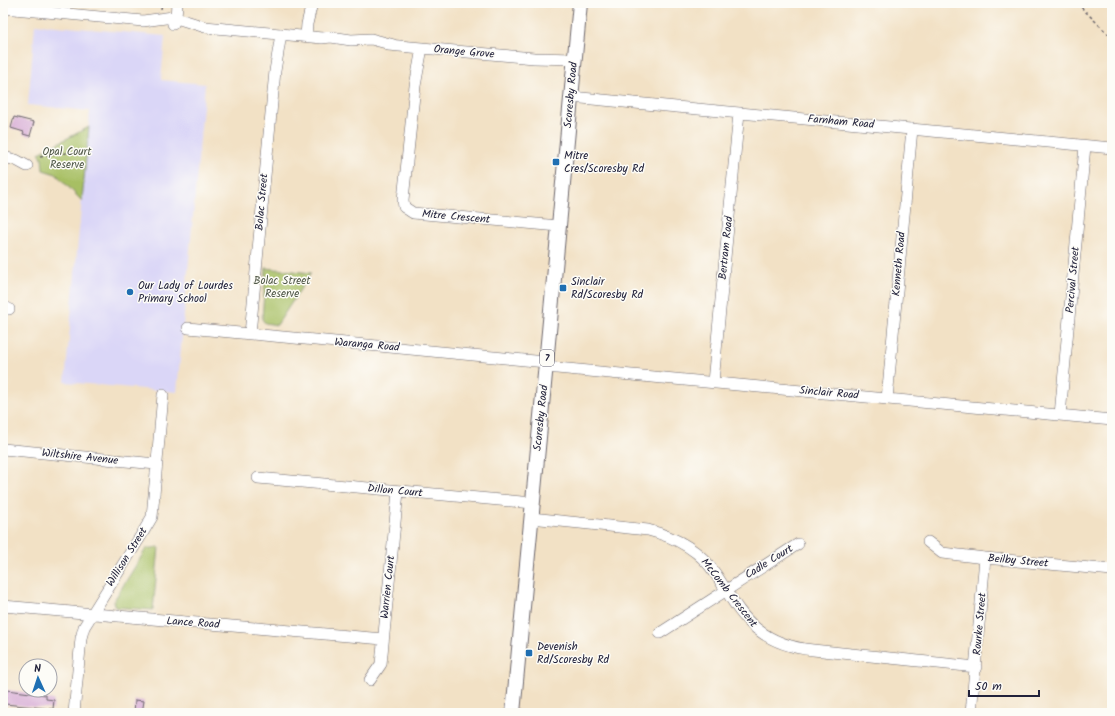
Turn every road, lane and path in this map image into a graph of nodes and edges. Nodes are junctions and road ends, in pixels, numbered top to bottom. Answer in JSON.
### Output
{"nodes":[{"id":1,"x":162,"y":3,"type":"edge"},
{"id":2,"x":172,"y":3,"type":"edge"},
{"id":3,"x":177,"y":3,"type":"edge"},
{"id":4,"x":580,"y":3,"type":"edge"},
{"id":5,"x":1077,"y":3,"type":"edge"},
{"id":6,"x":312,"y":4,"type":"edge"},
{"id":7,"x":3,"y":8,"type":"edge"},
{"id":8,"x":170,"y":18,"type":"junction"},
{"id":9,"x":278,"y":34,"type":"junction"},
{"id":10,"x":314,"y":37,"type":"junction"},
{"id":11,"x":1112,"y":38,"type":"edge"},
{"id":12,"x":419,"y":47,"type":"junction"},
{"id":13,"x":574,"y":62,"type":"junction"},
{"id":14,"x":571,"y":97,"type":"junction"},
{"id":15,"x":739,"y":113,"type":"junction"},
{"id":16,"x":912,"y":129,"type":"junction"},
{"id":17,"x":1086,"y":146,"type":"junction"},
{"id":18,"x":1112,"y":148,"type":"edge"},
{"id":19,"x":92,"y":151,"type":"dead end"},
{"id":20,"x":3,"y":157,"type":"edge"},
{"id":21,"x":40,"y":157,"type":"dead end"},
{"id":22,"x":27,"y":166,"type":"dead end"},
{"id":23,"x":559,"y":226,"type":"junction"},
{"id":24,"x":188,"y":328,"type":"dead end"},
{"id":25,"x":250,"y":334,"type":"junction"},
{"id":26,"x":546,"y":364,"type":"junction"},
{"id":27,"x":713,"y":382,"type":"junction"},
{"id":28,"x":163,"y":395,"type":"dead end"},
{"id":29,"x":887,"y":399,"type":"junction"},
{"id":30,"x":1060,"y":415,"type":"junction"},
{"id":31,"x":1112,"y":420,"type":"edge"},
{"id":32,"x":3,"y":449,"type":"edge"},
{"id":33,"x":156,"y":464,"type":"junction"},
{"id":34,"x":258,"y":478,"type":"dead end"},
{"id":35,"x":398,"y":492,"type":"junction"},
{"id":36,"x":533,"y":503,"type":"junction"},
{"id":37,"x":531,"y":518,"type":"junction"},
{"id":38,"x":928,"y":542,"type":"dead end"},
{"id":39,"x":798,"y":544,"type":"dead end"},
{"id":40,"x":985,"y":558,"type":"junction"},
{"id":41,"x":1112,"y":570,"type":"edge"},
{"id":42,"x":726,"y":590,"type":"junction"},
{"id":43,"x":3,"y":606,"type":"edge"},
{"id":44,"x":91,"y":614,"type":"junction"},
{"id":45,"x":660,"y":634,"type":"dead end"},
{"id":46,"x":383,"y":638,"type":"junction"},
{"id":47,"x":976,"y":667,"type":"junction"},
{"id":48,"x":370,"y":680,"type":"dead end"},
{"id":49,"x":74,"y":713,"type":"edge"},
{"id":50,"x":513,"y":713,"type":"edge"},
{"id":51,"x":971,"y":713,"type":"edge"}],
"edges":[{"from":1,"to":8,"type":"path"},
{"from":2,"to":8,"type":"street"},
{"from":3,"to":8,"type":"street"},
{"from":4,"to":13,"type":"main road","name":"Scoresby Road","number":"7"},
{"from":5,"to":11,"type":"path"},
{"from":6,"to":10,"type":"street"},
{"from":7,"to":8,"type":"street","name":"Orange Grove"},
{"from":8,"to":9,"type":"street","name":"Orange Grove"},
{"from":9,"to":10,"type":"street","name":"Orange Grove"},
{"from":9,"to":25,"type":"street","name":"Bolac Street"},
{"from":10,"to":12,"type":"street","name":"Orange Grove"},
{"from":12,"to":13,"type":"street","name":"Orange Grove"},
{"from":12,"to":23,"type":"street","name":"Mitre Crescent"},
{"from":13,"to":14,"type":"main road","name":"Scoresby Road","number":"7"},
{"from":14,"to":15,"type":"street","name":"Farnham Road"},
{"from":14,"to":23,"type":"main road","name":"Scoresby Road","number":"7"},
{"from":15,"to":16,"type":"street","name":"Farnham Road"},
{"from":15,"to":27,"type":"street","name":"Bertram Road"},
{"from":16,"to":17,"type":"street","name":"Farnham Road"},
{"from":16,"to":29,"type":"street","name":"Kenneth Road"},
{"from":17,"to":18,"type":"street","name":"Farnham Road"},
{"from":17,"to":30,"type":"street","name":"Percival Street"},
{"from":19,"to":21,"type":"path"},
{"from":20,"to":22,"type":"street"},
{"from":23,"to":26,"type":"main road","name":"Scoresby Road","number":"7"},
{"from":24,"to":25,"type":"street","name":"Waranga Road"},
{"from":25,"to":26,"type":"street","name":"Waranga Road"},
{"from":26,"to":27,"type":"street","name":"Sinclair Road"},
{"from":26,"to":36,"type":"main road","name":"Scoresby Road","number":"7"},
{"from":27,"to":29,"type":"street","name":"Sinclair Road"},
{"from":28,"to":33,"type":"street","name":"Willison Street"},
{"from":29,"to":30,"type":"street","name":"Sinclair Road"},
{"from":30,"to":31,"type":"street","name":"Sinclair Road"},
{"from":32,"to":33,"type":"street","name":"Wiltshire Avenue"},
{"from":33,"to":44,"type":"street","name":"Willison Street"},
{"from":34,"to":35,"type":"street","name":"Dillon Court"},
{"from":35,"to":36,"type":"street","name":"Dillon Court"},
{"from":35,"to":46,"type":"street","name":"Warrien Court"},
{"from":36,"to":37,"type":"main road","name":"Scoresby Road","number":"7"},
{"from":37,"to":42,"type":"street","name":"McComb Crescent"},
{"from":37,"to":50,"type":"main road","name":"Scoresby Road","number":"7"},
{"from":38,"to":40,"type":"street","name":"Beilby Street"},
{"from":39,"to":42,"type":"street","name":"Cadle Court"},
{"from":40,"to":41,"type":"street","name":"Beilby Street"},
{"from":40,"to":47,"type":"street","name":"Rourke Street"},
{"from":42,"to":45,"type":"street","name":"Cadle Court"},
{"from":42,"to":47,"type":"street","name":"McComb Crescent"},
{"from":43,"to":44,"type":"street","name":"Lance Road"},
{"from":44,"to":46,"type":"street","name":"Lance Road"},
{"from":44,"to":49,"type":"street","name":"Willison Street"},
{"from":46,"to":48,"type":"street","name":"Warrien Court"},
{"from":47,"to":51,"type":"street","name":"Rourke Street"}]}
